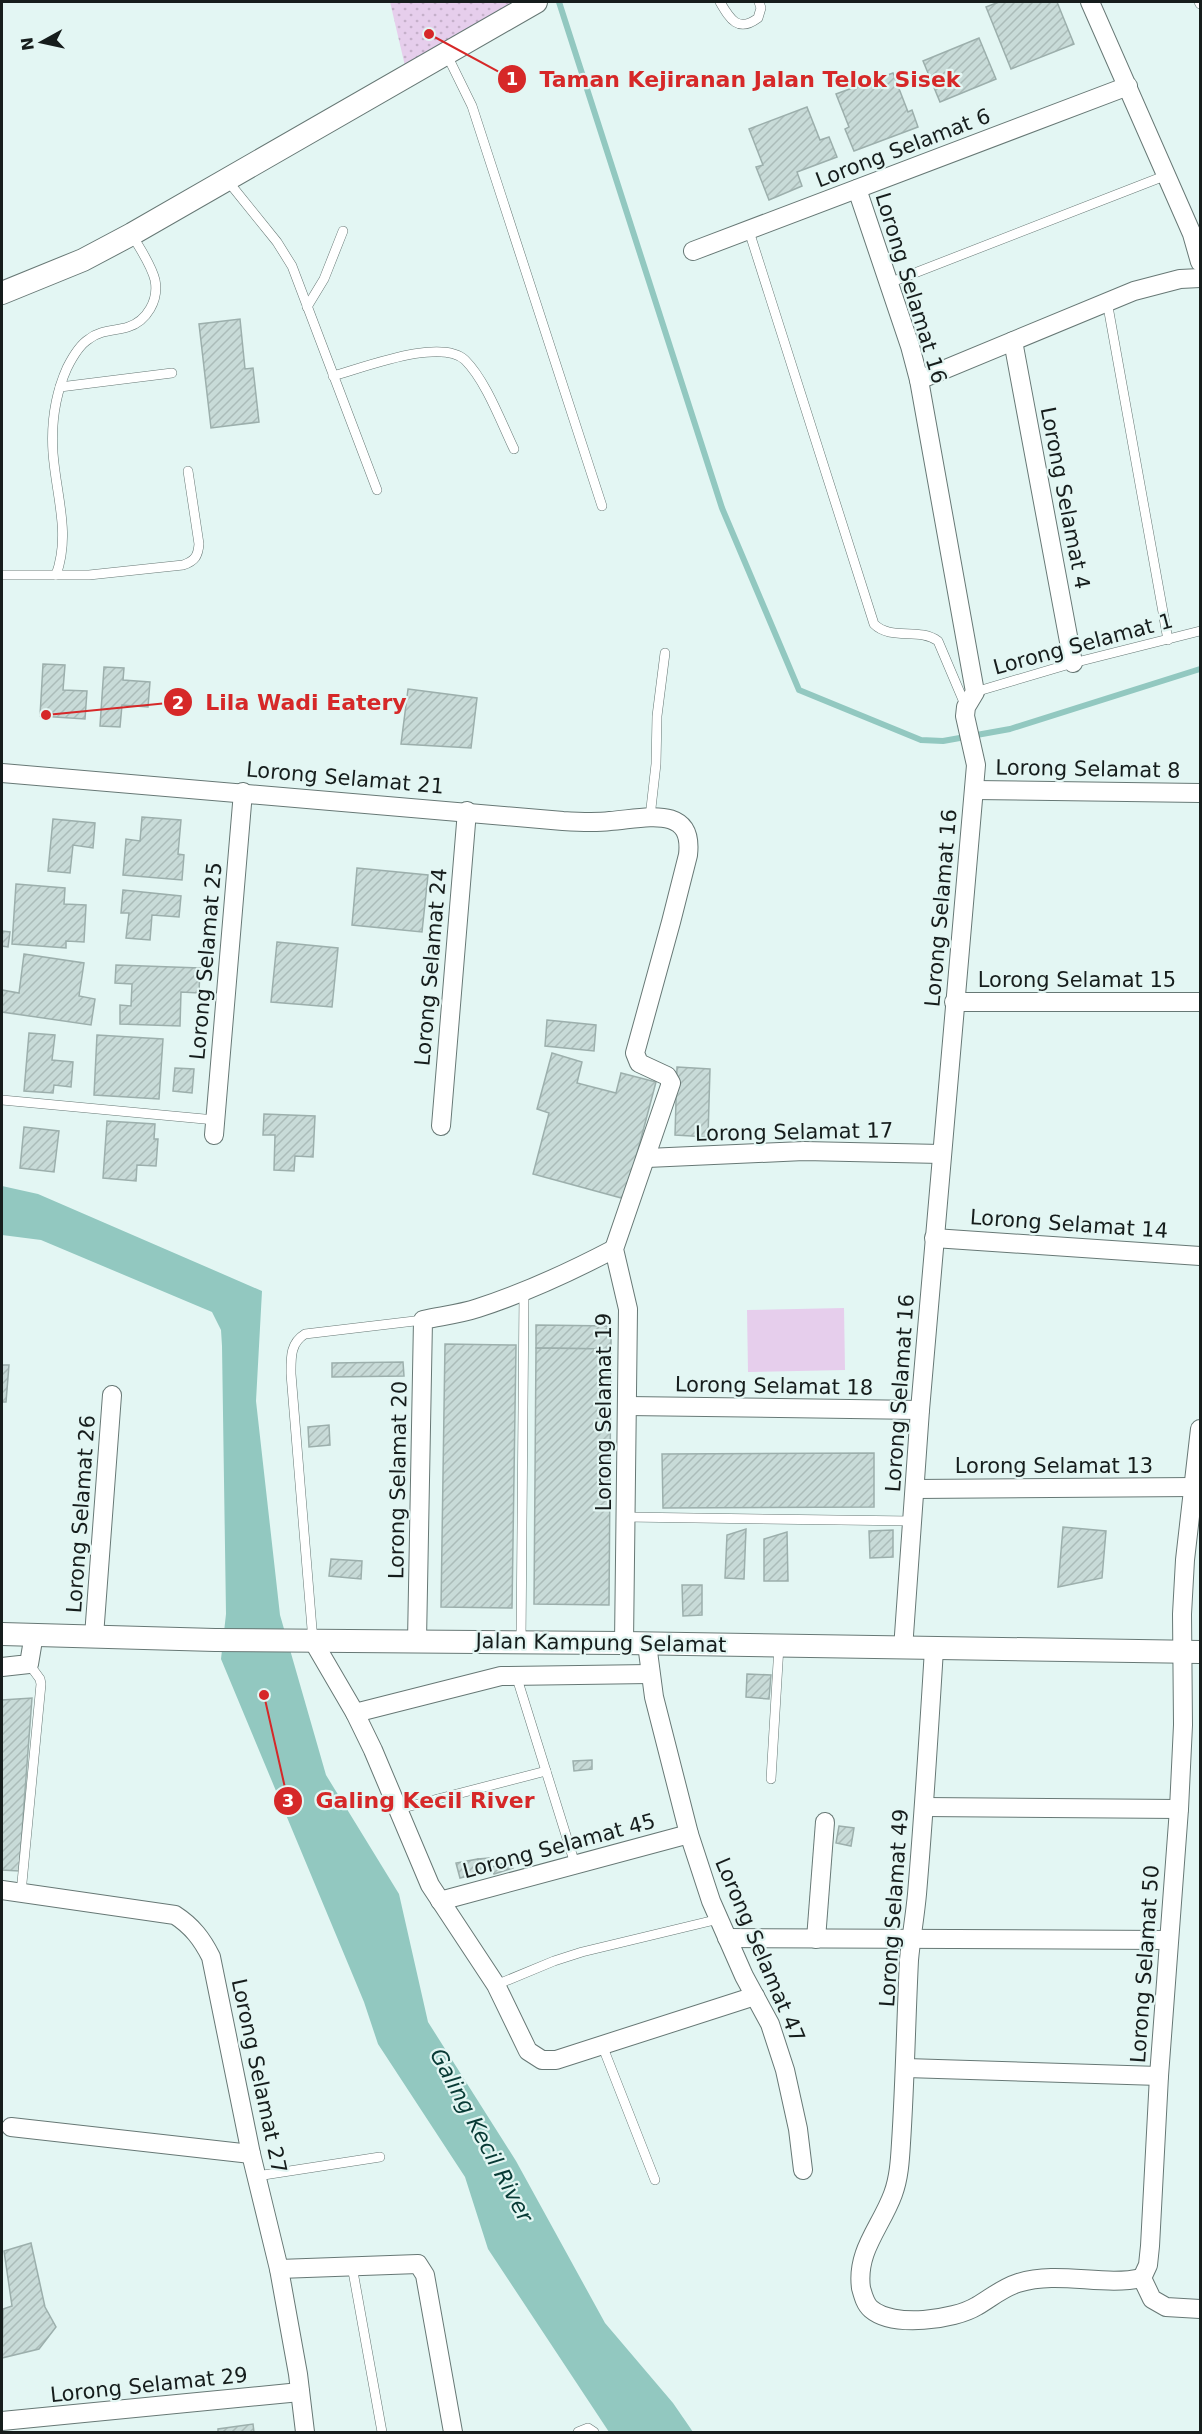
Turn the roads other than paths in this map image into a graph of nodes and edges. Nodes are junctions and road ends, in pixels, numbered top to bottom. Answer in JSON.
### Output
{"nodes":[{"id":1,"x":536,"y":2,"type":"edge"},
{"id":2,"x":720,"y":2,"type":"edge"},
{"id":3,"x":759,"y":2,"type":"edge"},
{"id":4,"x":1090,"y":2,"type":"edge"},
{"id":5,"x":446,"y":53,"type":"junction"},
{"id":6,"x":1128,"y":86,"type":"junction"},
{"id":7,"x":1167,"y":175,"type":"junction"},
{"id":8,"x":227,"y":180,"type":"junction"},
{"id":9,"x":856,"y":189,"type":"junction"},
{"id":10,"x":343,"y":231,"type":"dead end"},
{"id":11,"x":749,"y":231,"type":"junction"},
{"id":12,"x":132,"y":234,"type":"junction"},
{"id":13,"x":693,"y":251,"type":"dead end"},
{"id":14,"x":1200,"y":262,"type":"edge"},
{"id":15,"x":1200,"y":278,"type":"edge"},
{"id":16,"x":889,"y":283,"type":"junction"},
{"id":17,"x":2,"y":293,"type":"edge"},
{"id":18,"x":1107,"y":301,"type":"junction"},
{"id":19,"x":307,"y":307,"type":"junction"},
{"id":20,"x":1013,"y":340,"type":"junction"},
{"id":21,"x":172,"y":372,"type":"dead end"},
{"id":22,"x":333,"y":376,"type":"junction"},
{"id":23,"x":919,"y":380,"type":"junction"},
{"id":24,"x":60,"y":387,"type":"junction"},
{"id":25,"x":514,"y":449,"type":"dead end"},
{"id":26,"x":188,"y":471,"type":"dead end"},
{"id":27,"x":377,"y":490,"type":"dead end"},
{"id":28,"x":602,"y":506,"type":"dead end"},
{"id":29,"x":2,"y":575,"type":"edge"},
{"id":30,"x":56,"y":575,"type":"junction"},
{"id":31,"x":1200,"y":631,"type":"edge"},
{"id":32,"x":1168,"y":640,"type":"junction"},
{"id":33,"x":665,"y":654,"type":"dead end"},
{"id":34,"x":1073,"y":663,"type":"junction"},
{"id":35,"x":969,"y":708,"type":"junction"},
{"id":36,"x":2,"y":773,"type":"edge"},
{"id":37,"x":974,"y":790,"type":"junction"},
{"id":38,"x":243,"y":792,"type":"junction"},
{"id":39,"x":1200,"y":793,"type":"edge"},
{"id":40,"x":466,"y":812,"type":"junction"},
{"id":41,"x":650,"y":817,"type":"junction"},
{"id":42,"x":954,"y":1002,"type":"junction"},
{"id":43,"x":1200,"y":1002,"type":"edge"},
{"id":44,"x":2,"y":1100,"type":"edge"},
{"id":45,"x":441,"y":1126,"type":"dead end"},
{"id":46,"x":214,"y":1127,"type":"joint"},
{"id":47,"x":941,"y":1154,"type":"junction"},
{"id":48,"x":647,"y":1158,"type":"junction"},
{"id":49,"x":934,"y":1238,"type":"junction"},
{"id":50,"x":614,"y":1249,"type":"junction"},
{"id":51,"x":1200,"y":1256,"type":"edge"},
{"id":52,"x":524,"y":1292,"type":"junction"},
{"id":53,"x":423,"y":1320,"type":"junction"},
{"id":54,"x":112,"y":1395,"type":"dead end"},
{"id":55,"x":627,"y":1406,"type":"junction"},
{"id":56,"x":920,"y":1410,"type":"junction"},
{"id":57,"x":1200,"y":1429,"type":"edge"},
{"id":58,"x":1199,"y":1462,"type":"edge"},
{"id":59,"x":1194,"y":1487,"type":"junction"},
{"id":60,"x":915,"y":1489,"type":"junction"},
{"id":61,"x":626,"y":1517,"type":"junction"},
{"id":62,"x":912,"y":1521,"type":"junction"},
{"id":63,"x":2,"y":1634,"type":"edge"},
{"id":64,"x":34,"y":1634,"type":"junction"},
{"id":65,"x":94,"y":1636,"type":"junction"},
{"id":66,"x":313,"y":1641,"type":"junction"},
{"id":67,"x":417,"y":1641,"type":"junction"},
{"id":68,"x":521,"y":1642,"type":"junction"},
{"id":69,"x":624,"y":1643,"type":"junction"},
{"id":70,"x":647,"y":1644,"type":"junction"},
{"id":71,"x":779,"y":1646,"type":"junction"},
{"id":72,"x":903,"y":1649,"type":"junction"},
{"id":73,"x":934,"y":1649,"type":"junction"},
{"id":74,"x":1192,"y":1652,"type":"edge"},
{"id":75,"x":29,"y":1664,"type":"junction"},
{"id":76,"x":2,"y":1667,"type":"edge"},
{"id":77,"x":650,"y":1674,"type":"junction"},
{"id":78,"x":516,"y":1675,"type":"junction"},
{"id":79,"x":356,"y":1713,"type":"junction"},
{"id":80,"x":546,"y":1771,"type":"junction"},
{"id":81,"x":771,"y":1779,"type":"dead end"},
{"id":82,"x":924,"y":1807,"type":"junction"},
{"id":83,"x":399,"y":1809,"type":"junction"},
{"id":84,"x":1179,"y":1809,"type":"junction"},
{"id":85,"x":825,"y":1822,"type":"dead end"},
{"id":86,"x":689,"y":1834,"type":"junction"},
{"id":87,"x":575,"y":1864,"type":"junction"},
{"id":88,"x":2,"y":1890,"type":"edge"},
{"id":89,"x":21,"y":1893,"type":"junction"},
{"id":90,"x":440,"y":1901,"type":"junction"},
{"id":91,"x":719,"y":1919,"type":"junction"},
{"id":92,"x":727,"y":1938,"type":"junction"},
{"id":93,"x":816,"y":1939,"type":"junction"},
{"id":94,"x":912,"y":1940,"type":"junction"},
{"id":95,"x":1168,"y":1940,"type":"junction"},
{"id":96,"x":496,"y":1985,"type":"junction"},
{"id":97,"x":755,"y":1996,"type":"junction"},
{"id":98,"x":602,"y":2045,"type":"junction"},
{"id":99,"x":906,"y":2068,"type":"junction"},
{"id":100,"x":1159,"y":2076,"type":"junction"},
{"id":101,"x":11,"y":2127,"type":"dead end"},
{"id":102,"x":251,"y":2154,"type":"junction"},
{"id":103,"x":380,"y":2157,"type":"dead end"},
{"id":104,"x":803,"y":2170,"type":"dead end"},
{"id":105,"x":257,"y":2176,"type":"junction"},
{"id":106,"x":655,"y":2180,"type":"dead end"},
{"id":107,"x":352,"y":2266,"type":"junction"},
{"id":108,"x":279,"y":2269,"type":"junction"},
{"id":109,"x":1142,"y":2278,"type":"junction"},
{"id":110,"x":1200,"y":2309,"type":"edge"},
{"id":111,"x":300,"y":2392,"type":"junction"},
{"id":112,"x":2,"y":2421,"type":"edge"},
{"id":113,"x":305,"y":2433,"type":"edge"},
{"id":114,"x":382,"y":2433,"type":"edge"},
{"id":115,"x":453,"y":2433,"type":"edge"},
{"id":116,"x":578,"y":2433,"type":"edge"},
{"id":117,"x":594,"y":2433,"type":"edge"}],
"edges":[{"from":1,"to":5,"type":"street"},
{"from":2,"to":3,"type":"lane"},
{"from":4,"to":6,"type":"street"},
{"from":5,"to":8,"type":"street"},
{"from":5,"to":28,"type":"lane"},
{"from":6,"to":7,"type":"street"},
{"from":6,"to":9,"type":"street","name":"Lorong Selamat 6"},
{"from":7,"to":14,"type":"street"},
{"from":7,"to":16,"type":"lane"},
{"from":8,"to":12,"type":"street"},
{"from":8,"to":19,"type":"lane"},
{"from":9,"to":11,"type":"street","name":"Lorong Selamat 6"},
{"from":9,"to":16,"type":"street","name":"Lorong Selamat 16"},
{"from":10,"to":19,"type":"lane"},
{"from":11,"to":13,"type":"street","name":"Lorong Selamat 6"},
{"from":11,"to":35,"type":"lane"},
{"from":12,"to":17,"type":"street"},
{"from":12,"to":24,"type":"lane"},
{"from":15,"to":18,"type":"street"},
{"from":16,"to":23,"type":"street","name":"Lorong Selamat 16"},
{"from":18,"to":20,"type":"street"},
{"from":18,"to":32,"type":"lane"},
{"from":19,"to":22,"type":"lane"},
{"from":20,"to":23,"type":"street"},
{"from":20,"to":34,"type":"street","name":"Lorong Selamat 4"},
{"from":21,"to":24,"type":"lane"},
{"from":22,"to":25,"type":"lane"},
{"from":22,"to":27,"type":"lane"},
{"from":23,"to":35,"type":"street","name":"Lorong Selamat 16"},
{"from":24,"to":30,"type":"lane"},
{"from":26,"to":30,"type":"lane"},
{"from":29,"to":30,"type":"lane"},
{"from":31,"to":32,"type":"lane","name":"Lorong Selamat 1"},
{"from":32,"to":34,"type":"lane","name":"Lorong Selamat 1"},
{"from":33,"to":41,"type":"lane"},
{"from":34,"to":35,"type":"lane","name":"Lorong Selamat 1"},
{"from":35,"to":37,"type":"street","name":"Lorong Selamat 16"},
{"from":36,"to":38,"type":"street","name":"Lorong Selamat 21"},
{"from":37,"to":39,"type":"street","name":"Lorong Selamat 8"},
{"from":37,"to":42,"type":"street","name":"Lorong Selamat 16"},
{"from":38,"to":40,"type":"street","name":"Lorong Selamat 21"},
{"from":38,"to":46,"type":"street","name":"Lorong Selamat 25"},
{"from":40,"to":41,"type":"street","name":"Lorong Selamat 21"},
{"from":40,"to":45,"type":"street","name":"Lorong Selamat 24"},
{"from":41,"to":48,"type":"street","name":"Lorong Selamat 21"},
{"from":42,"to":43,"type":"street","name":"Lorong Selamat 15"},
{"from":42,"to":47,"type":"street","name":"Lorong Selamat 16"},
{"from":44,"to":46,"type":"lane"},
{"from":47,"to":48,"type":"street","name":"Lorong Selamat 17"},
{"from":47,"to":49,"type":"street","name":"Lorong Selamat 16"},
{"from":48,"to":50,"type":"street"},
{"from":49,"to":51,"type":"street","name":"Lorong Selamat 14"},
{"from":49,"to":56,"type":"street","name":"Lorong Selamat 16"},
{"from":50,"to":52,"type":"street"},
{"from":50,"to":55,"type":"street","name":"Lorong Selamat 19"},
{"from":52,"to":53,"type":"street"},
{"from":52,"to":68,"type":"lane"},
{"from":53,"to":66,"type":"lane"},
{"from":53,"to":67,"type":"street","name":"Lorong Selamat 20"},
{"from":54,"to":65,"type":"street","name":"Lorong Selamat 26"},
{"from":55,"to":56,"type":"street","name":"Lorong Selamat 18"},
{"from":55,"to":61,"type":"street","name":"Lorong Selamat 19"},
{"from":56,"to":60,"type":"street","name":"Lorong Selamat 16"},
{"from":57,"to":58,"type":"street","name":"Lorong Selamat 50"},
{"from":58,"to":59,"type":"street","name":"Lorong Selamat 50"},
{"from":59,"to":60,"type":"street","name":"Lorong Selamat 13"},
{"from":59,"to":74,"type":"street","name":"Lorong Selamat 50"},
{"from":60,"to":62,"type":"street","name":"Lorong Selamat 16"},
{"from":61,"to":62,"type":"lane"},
{"from":61,"to":69,"type":"street","name":"Lorong Selamat 19"},
{"from":62,"to":72,"type":"street","name":"Lorong Selamat 16"},
{"from":63,"to":64,"type":"street","name":"Jalan Kampung Selamat"},
{"from":64,"to":65,"type":"street","name":"Jalan Kampung Selamat"},
{"from":64,"to":75,"type":"street"},
{"from":65,"to":66,"type":"street","name":"Jalan Kampung Selamat"},
{"from":66,"to":67,"type":"street","name":"Jalan Kampung Selamat"},
{"from":66,"to":79,"type":"street"},
{"from":67,"to":68,"type":"street","name":"Jalan Kampung Selamat"},
{"from":68,"to":69,"type":"street","name":"Jalan Kampung Selamat"},
{"from":69,"to":70,"type":"street","name":"Jalan Kampung Selamat"},
{"from":70,"to":71,"type":"street","name":"Jalan Kampung Selamat"},
{"from":70,"to":77,"type":"street","name":"Lorong Selamat 47"},
{"from":71,"to":72,"type":"street","name":"Jalan Kampung Selamat"},
{"from":71,"to":81,"type":"lane"},
{"from":72,"to":73,"type":"street","name":"Jalan Kampung Selamat"},
{"from":73,"to":74,"type":"street","name":"Jalan Kampung Selamat"},
{"from":73,"to":82,"type":"street","name":"Lorong Selamat 49"},
{"from":74,"to":84,"type":"street","name":"Lorong Selamat 50"},
{"from":75,"to":76,"type":"street"},
{"from":75,"to":89,"type":"lane"},
{"from":77,"to":78,"type":"street"},
{"from":77,"to":86,"type":"street","name":"Lorong Selamat 47"},
{"from":78,"to":79,"type":"street"},
{"from":78,"to":80,"type":"lane"},
{"from":79,"to":83,"type":"street"},
{"from":80,"to":83,"type":"lane"},
{"from":80,"to":87,"type":"lane"},
{"from":82,"to":84,"type":"street"},
{"from":82,"to":94,"type":"street","name":"Lorong Selamat 49"},
{"from":83,"to":90,"type":"street"},
{"from":84,"to":95,"type":"street","name":"Lorong Selamat 50"},
{"from":85,"to":93,"type":"street"},
{"from":86,"to":87,"type":"street","name":"Lorong Selamat 45"},
{"from":86,"to":91,"type":"street","name":"Lorong Selamat 47"},
{"from":87,"to":90,"type":"street","name":"Lorong Selamat 45"},
{"from":88,"to":89,"type":"street","name":"Lorong Selamat 27"},
{"from":89,"to":102,"type":"street","name":"Lorong Selamat 27"},
{"from":90,"to":96,"type":"street"},
{"from":91,"to":92,"type":"street","name":"Lorong Selamat 47"},
{"from":91,"to":96,"type":"lane"},
{"from":92,"to":93,"type":"street"},
{"from":92,"to":97,"type":"street","name":"Lorong Selamat 47"},
{"from":93,"to":94,"type":"street"},
{"from":94,"to":95,"type":"street"},
{"from":94,"to":99,"type":"street","name":"Lorong Selamat 49"},
{"from":95,"to":100,"type":"street","name":"Lorong Selamat 50"},
{"from":96,"to":98,"type":"street"},
{"from":97,"to":98,"type":"street"},
{"from":97,"to":104,"type":"street","name":"Lorong Selamat 47"},
{"from":98,"to":106,"type":"lane"},
{"from":99,"to":100,"type":"street"},
{"from":99,"to":109,"type":"street","name":"Lorong Selamat 49"},
{"from":100,"to":109,"type":"street","name":"Lorong Selamat 50"},
{"from":101,"to":102,"type":"street"},
{"from":102,"to":105,"type":"street","name":"Lorong Selamat 27"},
{"from":103,"to":105,"type":"lane"},
{"from":105,"to":108,"type":"street","name":"Lorong Selamat 27"},
{"from":107,"to":108,"type":"street"},
{"from":107,"to":114,"type":"lane"},
{"from":107,"to":115,"type":"street"},
{"from":108,"to":111,"type":"street","name":"Lorong Selamat 27"},
{"from":109,"to":110,"type":"street"},
{"from":111,"to":112,"type":"street","name":"Lorong Selamat 29"},
{"from":111,"to":113,"type":"street","name":"Lorong Selamat 27"},
{"from":116,"to":117,"type":"lane"}]}
